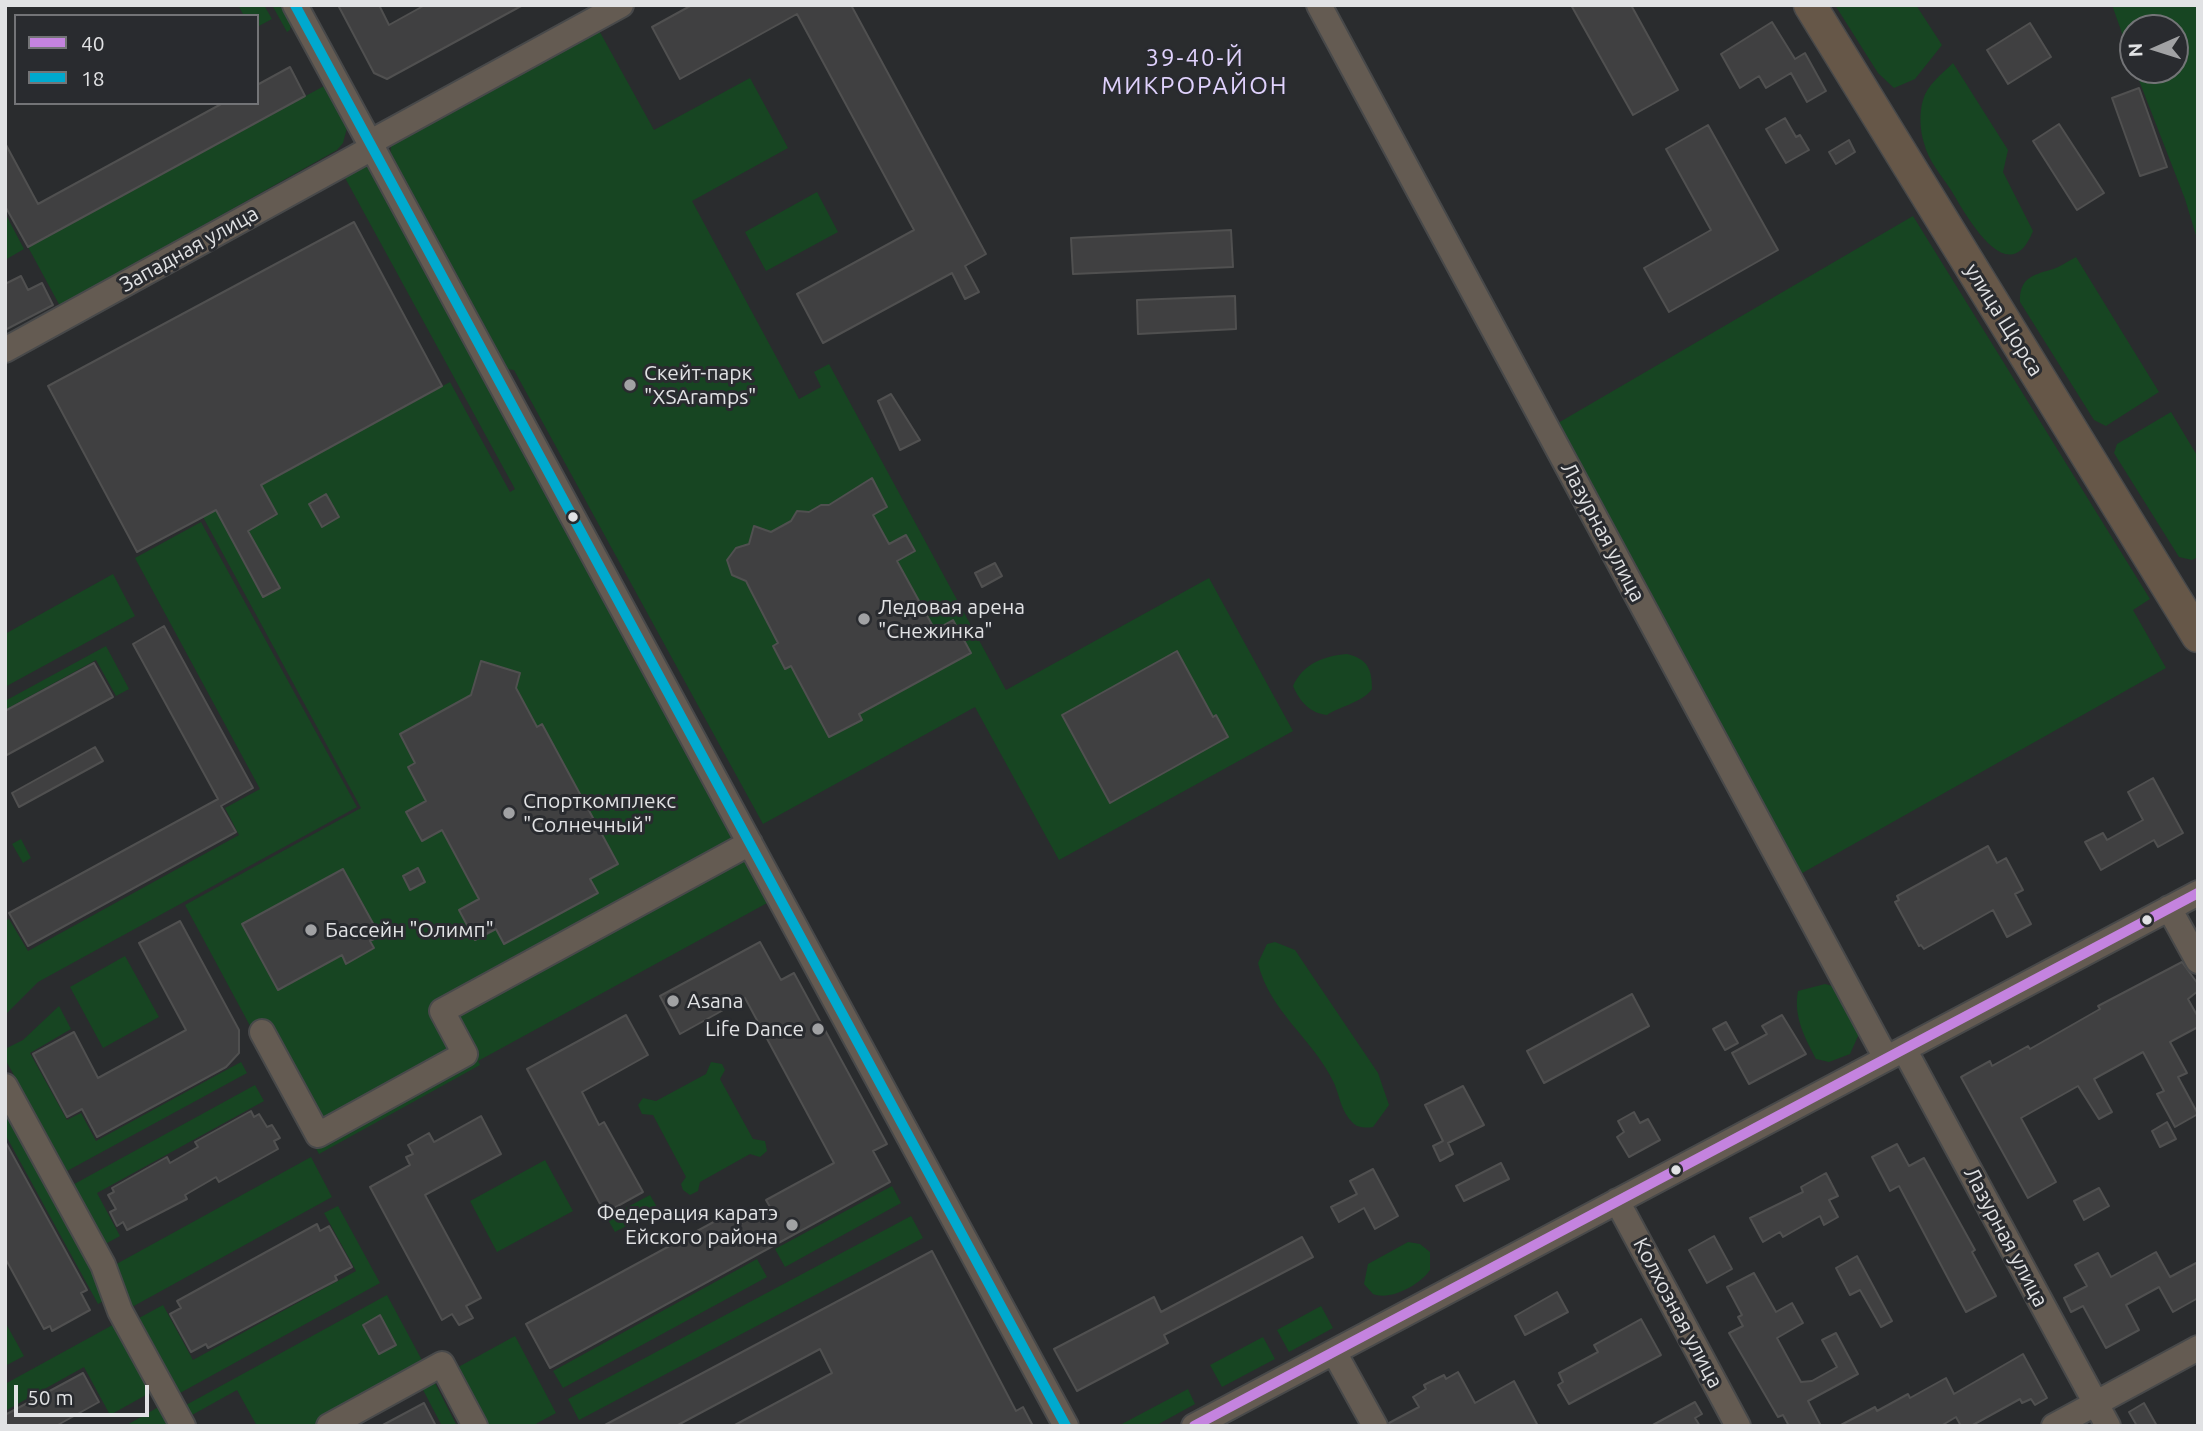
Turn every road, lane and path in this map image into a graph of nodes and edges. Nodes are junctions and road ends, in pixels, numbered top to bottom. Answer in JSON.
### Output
{"nodes":[{"id":1,"x":295,"y":5,"type":"edge"},
{"id":2,"x":1319,"y":5,"type":"edge"},
{"id":3,"x":1810,"y":5,"type":"edge"},
{"id":4,"x":616,"y":6,"type":"edge"},
{"id":5,"x":371,"y":145,"type":"junction"},
{"id":6,"x":5,"y":350,"type":"edge"},
{"id":7,"x":2198,"y":636,"type":"edge"},
{"id":8,"x":750,"y":843,"type":"junction"},
{"id":9,"x":2198,"y":893,"type":"edge"},
{"id":10,"x":2169,"y":908,"type":"junction"},
{"id":11,"x":2198,"y":961,"type":"edge"},
{"id":12,"x":262,"y":1032,"type":"dead end"},
{"id":13,"x":1895,"y":1054,"type":"junction"},
{"id":14,"x":5,"y":1086,"type":"edge"},
{"id":15,"x":1617,"y":1201,"type":"junction"},
{"id":16,"x":2198,"y":1348,"type":"edge"},
{"id":17,"x":1334,"y":1352,"type":"junction"},
{"id":18,"x":2096,"y":1403,"type":"junction"},
{"id":19,"x":183,"y":1426,"type":"edge"},
{"id":20,"x":329,"y":1426,"type":"edge"},
{"id":21,"x":475,"y":1426,"type":"edge"},
{"id":22,"x":1066,"y":1426,"type":"edge"},
{"id":23,"x":1194,"y":1426,"type":"edge"},
{"id":24,"x":1375,"y":1426,"type":"edge"},
{"id":25,"x":1738,"y":1426,"type":"edge"},
{"id":26,"x":2054,"y":1426,"type":"edge"},
{"id":27,"x":2108,"y":1426,"type":"edge"}],
"edges":[{"from":1,"to":5,"type":"street"},
{"from":2,"to":13,"type":"street","name":"Лазурная улица"},
{"from":3,"to":7,"type":"main road","name":"улица Щорса"},
{"from":4,"to":5,"type":"street","name":"Западная улица"},
{"from":5,"to":6,"type":"street","name":"Западная улица"},
{"from":5,"to":8,"type":"street"},
{"from":8,"to":12,"type":"street"},
{"from":8,"to":22,"type":"street"},
{"from":9,"to":10,"type":"street"},
{"from":10,"to":11,"type":"street"},
{"from":10,"to":13,"type":"street"},
{"from":13,"to":15,"type":"street"},
{"from":13,"to":18,"type":"street","name":"Лазурная улица"},
{"from":14,"to":19,"type":"street"},
{"from":15,"to":17,"type":"street"},
{"from":15,"to":25,"type":"street","name":"Колхозная улица"},
{"from":16,"to":18,"type":"street"},
{"from":17,"to":23,"type":"street"},
{"from":17,"to":24,"type":"street"},
{"from":18,"to":26,"type":"street"},
{"from":18,"to":27,"type":"street","name":"Лазурная улица"},
{"from":20,"to":21,"type":"street"}]}
